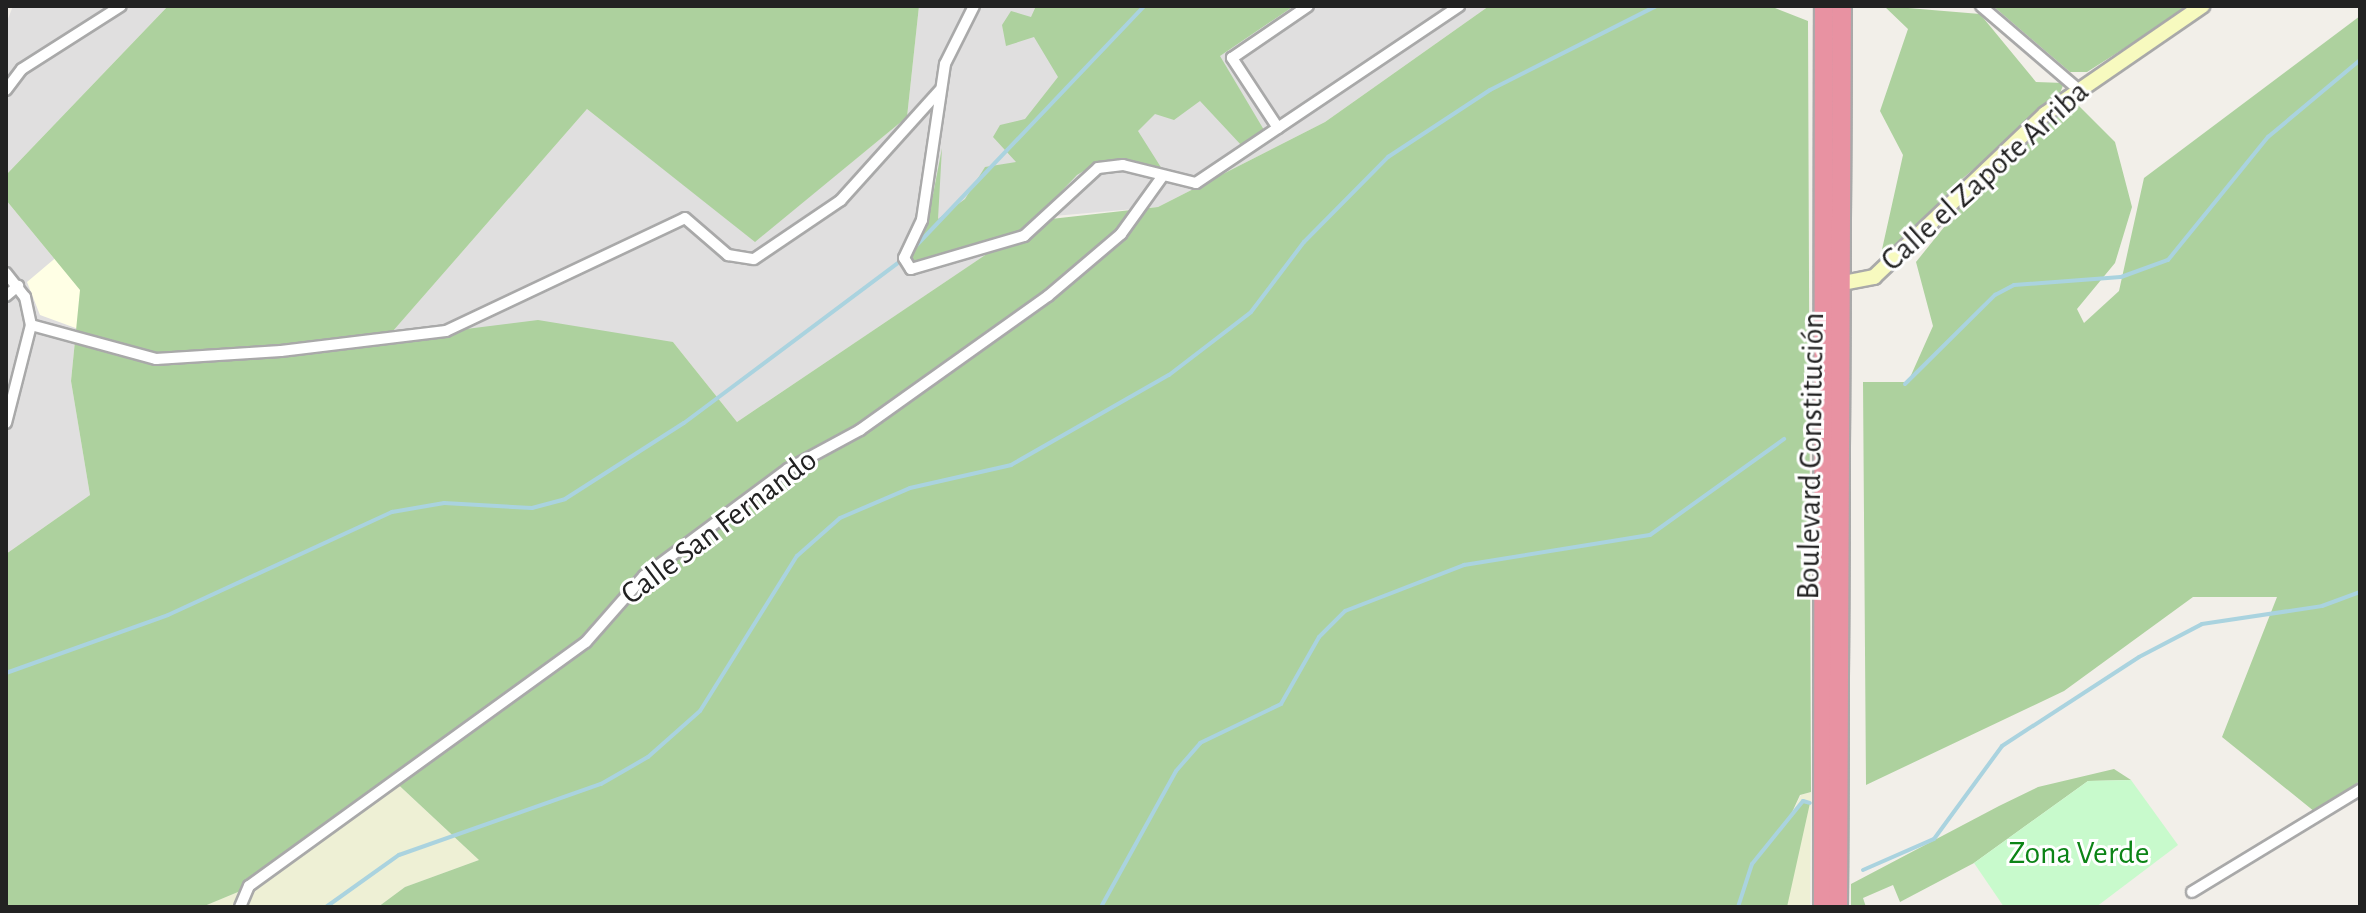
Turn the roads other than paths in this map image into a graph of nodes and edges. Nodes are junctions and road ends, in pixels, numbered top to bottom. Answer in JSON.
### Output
{"nodes":[{"id":1,"x":121,"y":6,"type":"edge"},
{"id":2,"x":974,"y":6,"type":"edge"},
{"id":3,"x":1308,"y":6,"type":"edge"},
{"id":4,"x":1459,"y":6,"type":"edge"},
{"id":5,"x":1824,"y":6,"type":"edge"},
{"id":6,"x":1842,"y":6,"type":"edge"},
{"id":7,"x":1981,"y":6,"type":"edge"},
{"id":8,"x":2202,"y":6,"type":"edge"},
{"id":9,"x":2078,"y":89,"type":"junction"},
{"id":10,"x":6,"y":90,"type":"edge"},
{"id":11,"x":939,"y":91,"type":"junction"},
{"id":12,"x":1278,"y":128,"type":"junction"},
{"id":13,"x":1162,"y":177,"type":"junction"},
{"id":14,"x":6,"y":273,"type":"edge"},
{"id":15,"x":1843,"y":283,"type":"junction"},
{"id":16,"x":18,"y":286,"type":"junction"},
{"id":17,"x":6,"y":296,"type":"edge"},
{"id":18,"x":31,"y":325,"type":"junction"},
{"id":19,"x":6,"y":423,"type":"edge"},
{"id":20,"x":2360,"y":790,"type":"edge"},
{"id":21,"x":2192,"y":892,"type":"dead end"},
{"id":22,"x":240,"y":907,"type":"edge"},
{"id":23,"x":1823,"y":907,"type":"edge"},
{"id":24,"x":1838,"y":907,"type":"edge"}],
"edges":[{"from":1,"to":10,"type":"street"},
{"from":2,"to":11,"type":"street"},
{"from":3,"to":12,"type":"street"},
{"from":4,"to":12,"type":"street"},
{"from":5,"to":23,"type":"highway","name":"Boulevard Constitución"},
{"from":6,"to":15,"type":"highway","name":"Boulevard Constitución"},
{"from":7,"to":9,"type":"street"},
{"from":8,"to":9,"type":"street","name":"Calle el Zapote Arriba"},
{"from":9,"to":15,"type":"street","name":"Calle el Zapote Arriba"},
{"from":11,"to":13,"type":"street"},
{"from":11,"to":18,"type":"street"},
{"from":12,"to":13,"type":"street"},
{"from":13,"to":22,"type":"street","name":"Calle San Fernando"},
{"from":14,"to":16,"type":"street"},
{"from":15,"to":24,"type":"highway","name":"Boulevard Constitución"},
{"from":16,"to":17,"type":"street"},
{"from":16,"to":18,"type":"street"},
{"from":18,"to":19,"type":"street"},
{"from":20,"to":21,"type":"street"}]}
